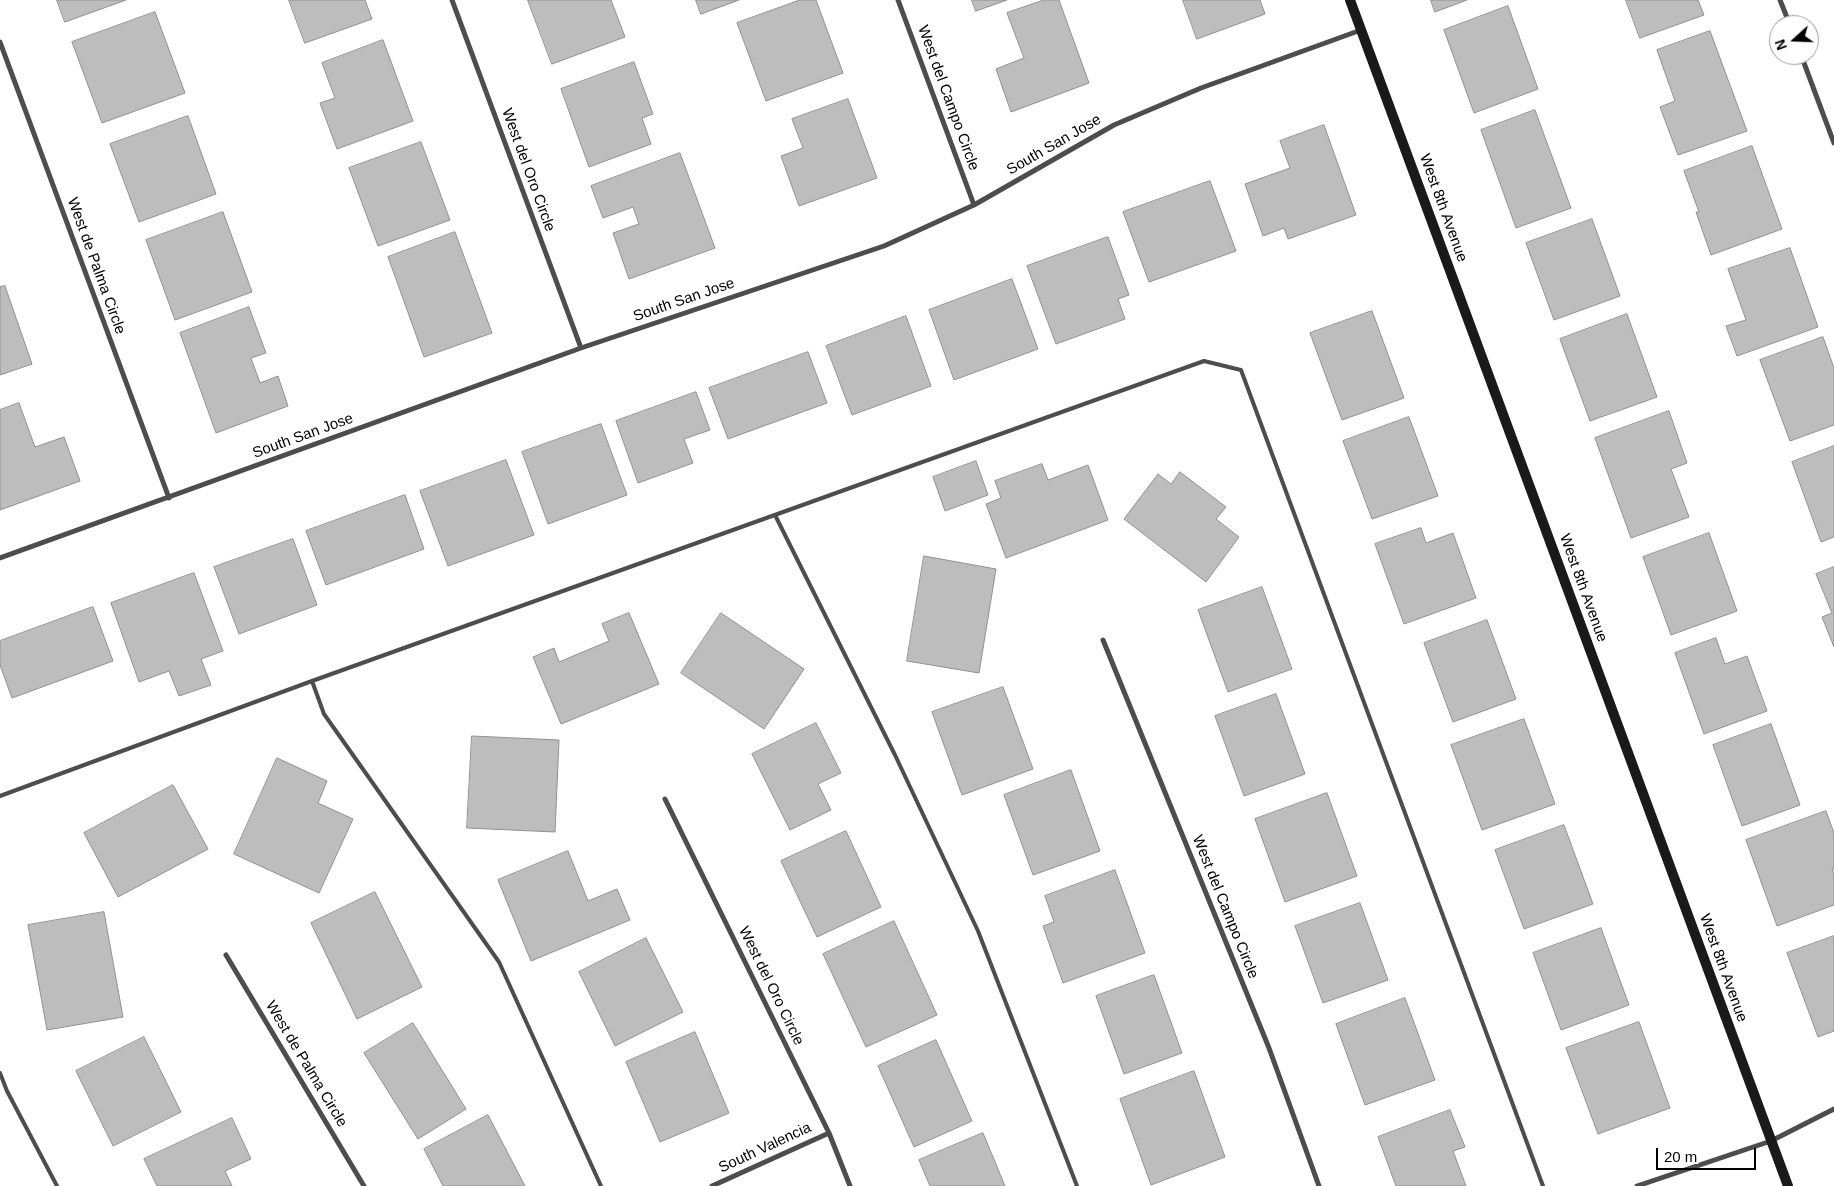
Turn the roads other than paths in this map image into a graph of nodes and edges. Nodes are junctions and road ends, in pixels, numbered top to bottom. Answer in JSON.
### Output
{"nodes":[{"id":1,"x":452,"y":0,"type":"edge"},
{"id":2,"x":898,"y":0,"type":"edge"},
{"id":3,"x":1350,"y":0,"type":"edge"},
{"id":4,"x":1780,"y":0,"type":"edge"},
{"id":5,"x":1786,"y":15,"type":"edge"},
{"id":6,"x":1361,"y":30,"type":"junction"},
{"id":7,"x":0,"y":42,"type":"edge"},
{"id":8,"x":1805,"y":65,"type":"edge"},
{"id":9,"x":1834,"y":143,"type":"edge"},
{"id":10,"x":974,"y":205,"type":"junction"},
{"id":11,"x":581,"y":348,"type":"junction"},
{"id":12,"x":169,"y":498,"type":"junction"},
{"id":13,"x":775,"y":515,"type":"junction"},
{"id":14,"x":0,"y":558,"type":"edge"},
{"id":15,"x":1103,"y":640,"type":"dead end"},
{"id":16,"x":312,"y":681,"type":"junction"},
{"id":17,"x":0,"y":796,"type":"edge"},
{"id":18,"x":665,"y":799,"type":"dead end"},
{"id":19,"x":226,"y":955,"type":"dead end"},
{"id":20,"x":0,"y":1073,"type":"edge"},
{"id":21,"x":1834,"y":1109,"type":"edge"},
{"id":22,"x":828,"y":1133,"type":"junction"},
{"id":23,"x":1771,"y":1141,"type":"junction"},
{"id":24,"x":57,"y":1186,"type":"edge"},
{"id":25,"x":364,"y":1186,"type":"edge"},
{"id":26,"x":601,"y":1186,"type":"edge"},
{"id":27,"x":712,"y":1186,"type":"edge"},
{"id":28,"x":850,"y":1186,"type":"edge"},
{"id":29,"x":1078,"y":1186,"type":"edge"},
{"id":30,"x":1319,"y":1186,"type":"edge"},
{"id":31,"x":1543,"y":1186,"type":"edge"},
{"id":32,"x":1637,"y":1186,"type":"edge"},
{"id":33,"x":1788,"y":1186,"type":"edge"}],
"edges":[{"from":1,"to":11,"type":"street","name":"West del Oro Circle"},
{"from":2,"to":10,"type":"street","name":"West del Campo Circle"},
{"from":3,"to":6,"type":"street","name":"West 8th Avenue"},
{"from":4,"to":5,"type":"street"},
{"from":6,"to":10,"type":"street","name":"South San Jose"},
{"from":6,"to":23,"type":"street","name":"West 8th Avenue"},
{"from":7,"to":12,"type":"street","name":"West de Palma Circle"},
{"from":8,"to":9,"type":"street"},
{"from":10,"to":11,"type":"street","name":"South San Jose"},
{"from":11,"to":12,"type":"street","name":"South San Jose"},
{"from":12,"to":14,"type":"street","name":"South San Jose"},
{"from":13,"to":16,"type":"lane"},
{"from":13,"to":29,"type":"lane"},
{"from":13,"to":31,"type":"lane"},
{"from":15,"to":30,"type":"street","name":"West del Campo Circle"},
{"from":16,"to":17,"type":"lane"},
{"from":16,"to":26,"type":"lane"},
{"from":18,"to":22,"type":"street","name":"West del Oro Circle"},
{"from":19,"to":25,"type":"street","name":"West de Palma Circle"},
{"from":20,"to":24,"type":"lane"},
{"from":21,"to":23,"type":"street"},
{"from":22,"to":27,"type":"street","name":"South Valencia"},
{"from":22,"to":28,"type":"street","name":"West del Oro Circle"},
{"from":23,"to":32,"type":"street"},
{"from":23,"to":33,"type":"street","name":"West 8th Avenue"}]}
